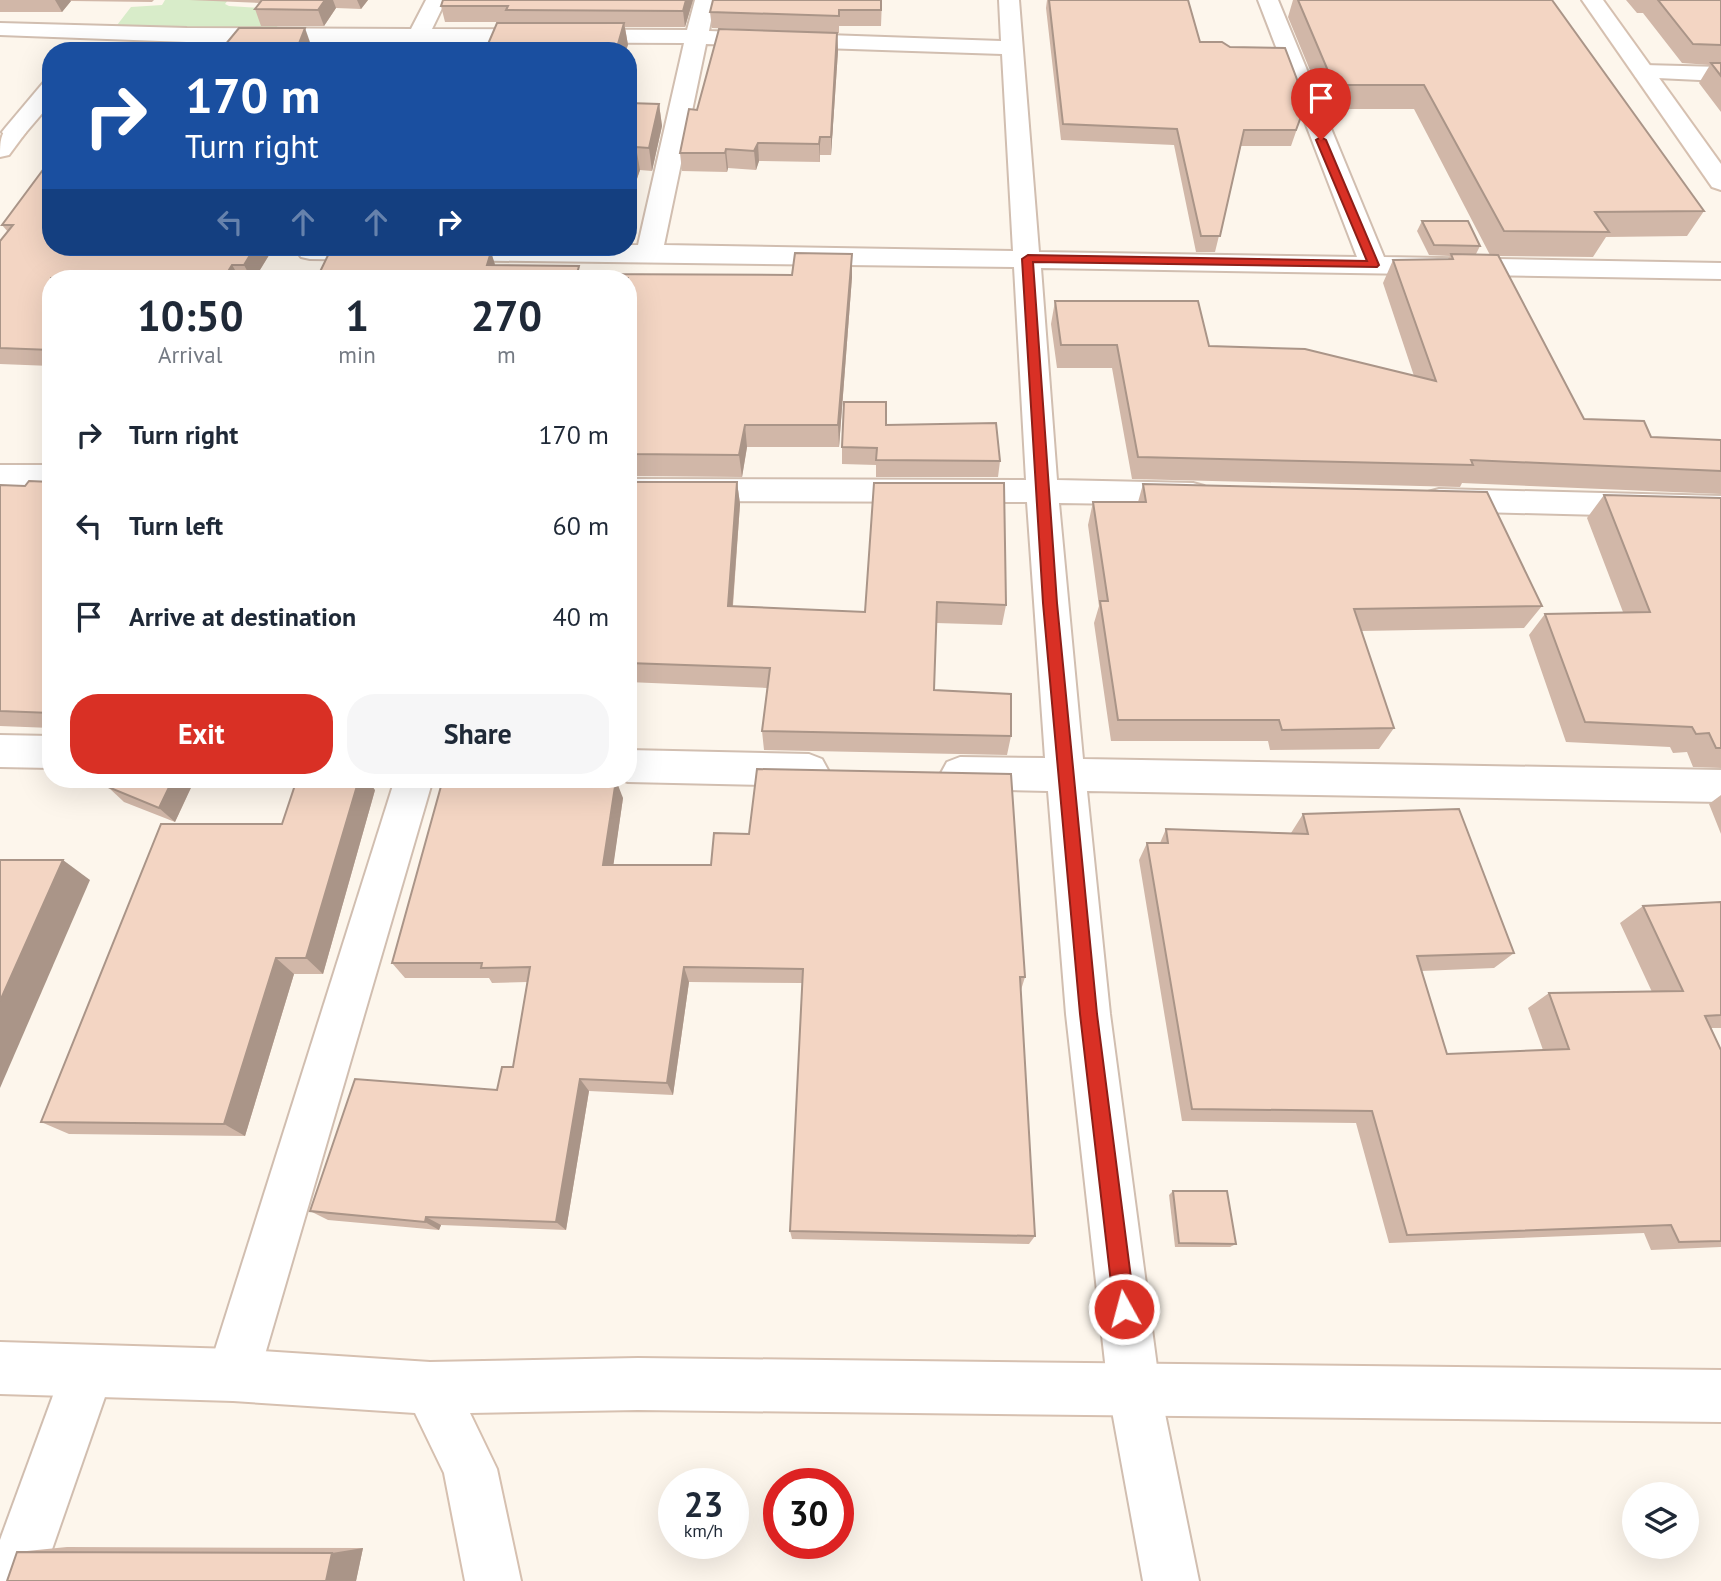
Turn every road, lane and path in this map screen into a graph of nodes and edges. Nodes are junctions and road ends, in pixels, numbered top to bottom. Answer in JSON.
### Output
{"nodes":[{"id":1,"x":436,"y":0,"type":"edge"},
{"id":2,"x":705,"y":0,"type":"edge"},
{"id":3,"x":1009,"y":0,"type":"edge"},
{"id":4,"x":1268,"y":0,"type":"edge"},
{"id":5,"x":1592,"y":0,"type":"edge"},
{"id":6,"x":0,"y":29,"type":"edge"},
{"id":7,"x":695,"y":37,"type":"junction"},
{"id":8,"x":83,"y":42,"type":"edge"},
{"id":9,"x":415,"y":42,"type":"edge"},
{"id":10,"x":462,"y":42,"type":"edge"},
{"id":11,"x":1010,"y":48,"type":"junction"},
{"id":12,"x":1644,"y":72,"type":"junction"},
{"id":13,"x":1721,"y":74,"type":"edge"},
{"id":14,"x":42,"y":98,"type":"edge"},
{"id":15,"x":5,"y":137,"type":"edge"},
{"id":16,"x":1721,"y":182,"type":"edge"},
{"id":17,"x":637,"y":253,"type":"edge"},
{"id":18,"x":649,"y":253,"type":"junction"},
{"id":19,"x":1028,"y":259,"type":"junction"},
{"id":20,"x":1374,"y":265,"type":"junction"},
{"id":21,"x":1721,"y":271,"type":"edge"},
{"id":22,"x":0,"y":476,"type":"edge"},
{"id":23,"x":42,"y":476,"type":"edge"},
{"id":24,"x":637,"y":490,"type":"edge"},
{"id":25,"x":1043,"y":491,"type":"junction"},
{"id":26,"x":1218,"y":495,"type":"edge"},
{"id":27,"x":1408,"y":499,"type":"edge"},
{"id":28,"x":1721,"y":507,"type":"edge"},
{"id":29,"x":0,"y":751,"type":"edge"},
{"id":30,"x":42,"y":752,"type":"edge"},
{"id":31,"x":637,"y":766,"type":"edge"},
{"id":32,"x":847,"y":771,"type":"edge"},
{"id":33,"x":929,"y":773,"type":"edge"},
{"id":34,"x":1066,"y":776,"type":"junction"},
{"id":35,"x":1721,"y":786,"type":"edge"},
{"id":36,"x":411,"y":788,"type":"edge"},
{"id":37,"x":0,"y":1368,"type":"edge"},
{"id":38,"x":88,"y":1371,"type":"junction"},
{"id":39,"x":233,"y":1375,"type":"junction"},
{"id":40,"x":430,"y":1388,"type":"junction"},
{"id":41,"x":1134,"y":1390,"type":"junction"},
{"id":42,"x":1721,"y":1396,"type":"edge"},
{"id":43,"x":13,"y":1581,"type":"edge"},
{"id":44,"x":494,"y":1581,"type":"edge"},
{"id":45,"x":1171,"y":1581,"type":"edge"}],
"edges":[{"from":1,"to":9,"type":"street"},
{"from":2,"to":7,"type":"street"},
{"from":3,"to":11,"type":"street"},
{"from":4,"to":20,"type":"street"},
{"from":5,"to":12,"type":"street"},
{"from":6,"to":8,"type":"street"},
{"from":7,"to":10,"type":"street"},
{"from":7,"to":11,"type":"street"},
{"from":7,"to":18,"type":"street"},
{"from":11,"to":19,"type":"street"},
{"from":12,"to":13,"type":"street"},
{"from":12,"to":16,"type":"street"},
{"from":14,"to":15,"type":"street"},
{"from":17,"to":18,"type":"street"},
{"from":18,"to":19,"type":"street"},
{"from":19,"to":20,"type":"street"},
{"from":19,"to":25,"type":"street"},
{"from":20,"to":21,"type":"street"},
{"from":22,"to":23,"type":"street"},
{"from":24,"to":25,"type":"street"},
{"from":25,"to":26,"type":"street"},
{"from":25,"to":34,"type":"street"},
{"from":27,"to":28,"type":"street"},
{"from":29,"to":30,"type":"street"},
{"from":31,"to":32,"type":"street"},
{"from":33,"to":34,"type":"street"},
{"from":34,"to":35,"type":"street"},
{"from":34,"to":41,"type":"street"},
{"from":36,"to":39,"type":"street"},
{"from":37,"to":38,"type":"street"},
{"from":38,"to":39,"type":"street"},
{"from":38,"to":43,"type":"street"},
{"from":39,"to":40,"type":"street"},
{"from":40,"to":41,"type":"street"},
{"from":40,"to":44,"type":"street"},
{"from":41,"to":42,"type":"street"},
{"from":41,"to":45,"type":"street"}]}
